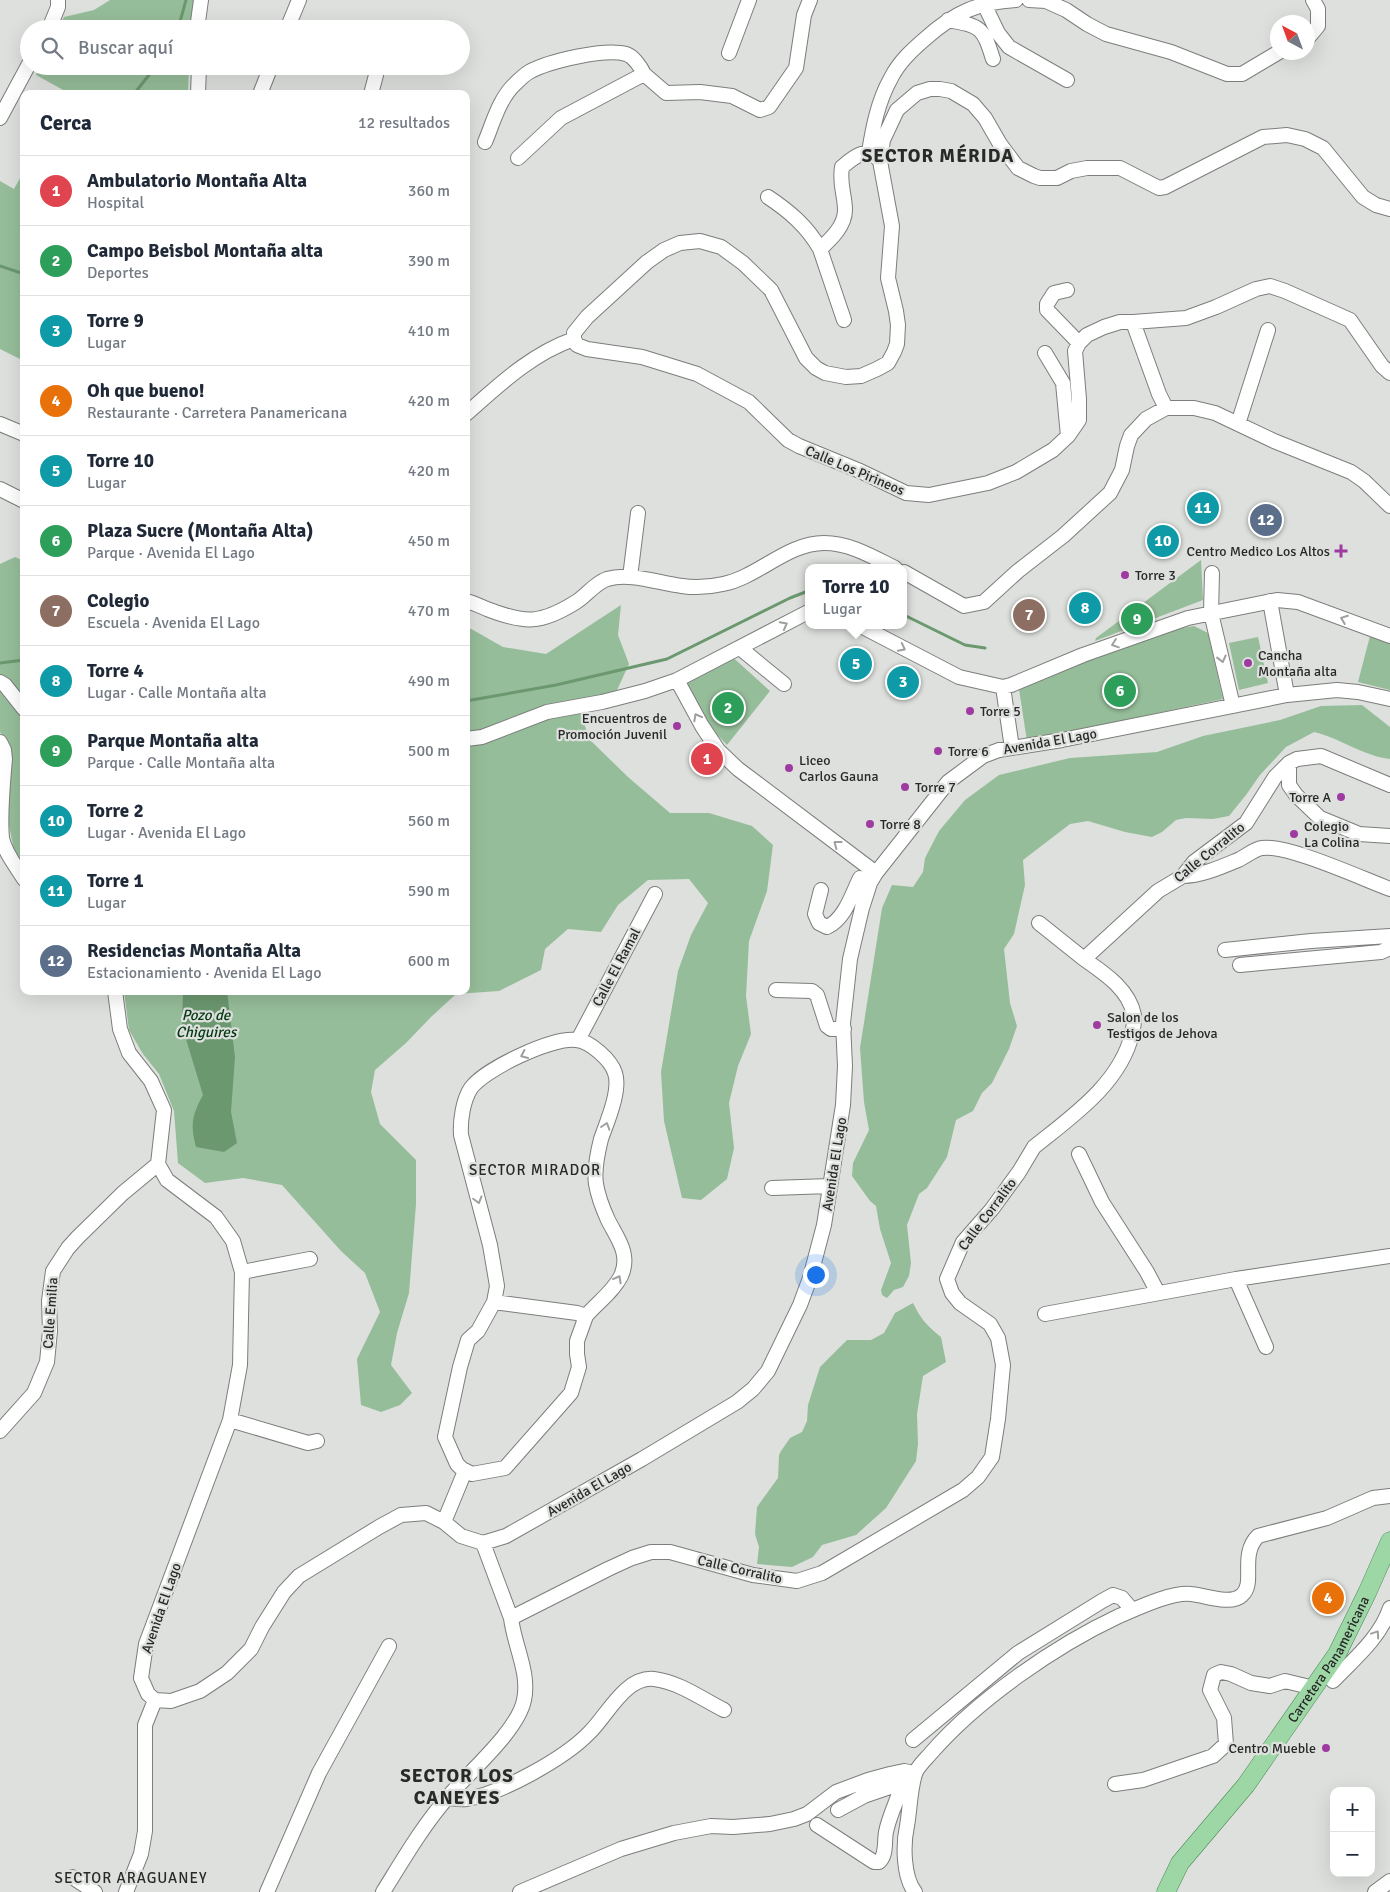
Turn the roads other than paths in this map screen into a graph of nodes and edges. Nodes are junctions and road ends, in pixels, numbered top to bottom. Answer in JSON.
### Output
{"nodes":[{"id":1,"x":58,"y":0,"type":"edge"},
{"id":2,"x":201,"y":0,"type":"edge"},
{"id":3,"x":299,"y":0,"type":"edge"},
{"id":4,"x":749,"y":0,"type":"edge"},
{"id":5,"x":810,"y":0,"type":"edge"},
{"id":6,"x":1016,"y":0,"type":"edge"},
{"id":7,"x":1029,"y":0,"type":"edge"},
{"id":8,"x":1313,"y":0,"type":"edge"},
{"id":9,"x":984,"y":4,"type":"junction"},
{"id":10,"x":53,"y":20,"type":"edge"},
{"id":11,"x":198,"y":20,"type":"edge"},
{"id":12,"x":291,"y":20,"type":"edge"},
{"id":13,"x":948,"y":20,"type":"junction"},
{"id":14,"x":1315,"y":30,"type":"edge"},
{"id":15,"x":729,"y":53,"type":"dead end"},
{"id":16,"x":1270,"y":57,"type":"edge"},
{"id":17,"x":993,"y":59,"type":"dead end"},
{"id":18,"x":644,"y":74,"type":"junction"},
{"id":19,"x":23,"y":75,"type":"edge"},
{"id":20,"x":199,"y":75,"type":"edge"},
{"id":21,"x":267,"y":75,"type":"edge"},
{"id":22,"x":376,"y":75,"type":"dead end"},
{"id":23,"x":1068,"y":80,"type":"dead end"},
{"id":24,"x":198,"y":90,"type":"edge"},
{"id":25,"x":262,"y":90,"type":"edge"},
{"id":26,"x":372,"y":90,"type":"edge"},
{"id":27,"x":0,"y":117,"type":"edge"},
{"id":28,"x":485,"y":142,"type":"dead end"},
{"id":29,"x":874,"y":157,"type":"junction"},
{"id":30,"x":518,"y":158,"type":"dead end"},
{"id":31,"x":768,"y":197,"type":"dead end"},
{"id":32,"x":1390,"y":209,"type":"edge"},
{"id":33,"x":820,"y":248,"type":"junction"},
{"id":34,"x":1067,"y":290,"type":"dead end"},
{"id":35,"x":844,"y":320,"type":"dead end"},
{"id":36,"x":1133,"y":322,"type":"junction"},
{"id":37,"x":1268,"y":330,"type":"dead end"},
{"id":38,"x":574,"y":339,"type":"junction"},
{"id":39,"x":1078,"y":343,"type":"junction"},
{"id":40,"x":1045,"y":353,"type":"dead end"},
{"id":41,"x":1390,"y":373,"type":"edge"},
{"id":42,"x":1166,"y":408,"type":"junction"},
{"id":43,"x":470,"y":410,"type":"edge"},
{"id":44,"x":0,"y":424,"type":"edge"},
{"id":45,"x":1238,"y":424,"type":"junction"},
{"id":46,"x":20,"y":432,"type":"edge"},
{"id":47,"x":1068,"y":436,"type":"junction"},
{"id":48,"x":0,"y":489,"type":"edge"},
{"id":49,"x":20,"y":499,"type":"edge"},
{"id":50,"x":1390,"y":506,"type":"edge"},
{"id":51,"x":638,"y":512,"type":"dead end"},
{"id":52,"x":887,"y":564,"type":"edge"},
{"id":53,"x":1212,"y":573,"type":"dead end"},
{"id":54,"x":907,"y":574,"type":"edge"},
{"id":55,"x":630,"y":577,"type":"junction"},
{"id":56,"x":1270,"y":601,"type":"junction"},
{"id":57,"x":470,"y":602,"type":"edge"},
{"id":58,"x":1211,"y":613,"type":"junction"},
{"id":59,"x":805,"y":614,"type":"edge"},
{"id":60,"x":867,"y":629,"type":"edge"},
{"id":61,"x":1390,"y":636,"type":"edge"},
{"id":62,"x":740,"y":648,"type":"junction"},
{"id":63,"x":677,"y":680,"type":"junction"},
{"id":64,"x":0,"y":682,"type":"edge"},
{"id":65,"x":784,"y":684,"type":"dead end"},
{"id":66,"x":1003,"y":687,"type":"junction"},
{"id":67,"x":1286,"y":695,"type":"junction"},
{"id":68,"x":1390,"y":700,"type":"edge"},
{"id":69,"x":20,"y":704,"type":"edge"},
{"id":70,"x":1233,"y":706,"type":"junction"},
{"id":71,"x":470,"y":738,"type":"edge"},
{"id":72,"x":0,"y":742,"type":"edge"},
{"id":73,"x":1012,"y":748,"type":"junction"},
{"id":74,"x":1288,"y":763,"type":"junction"},
{"id":75,"x":1390,"y":785,"type":"edge"},
{"id":76,"x":1390,"y":836,"type":"edge"},
{"id":77,"x":1,"y":837,"type":"edge"},
{"id":78,"x":20,"y":873,"type":"edge"},
{"id":79,"x":1183,"y":876,"type":"junction"},
{"id":80,"x":873,"y":878,"type":"junction"},
{"id":81,"x":1390,"y":888,"type":"edge"},
{"id":82,"x":821,"y":890,"type":"dead end"},
{"id":83,"x":655,"y":894,"type":"dead end"},
{"id":84,"x":1039,"y":924,"type":"dead end"},
{"id":85,"x":1390,"y":936,"type":"edge"},
{"id":86,"x":1390,"y":948,"type":"edge"},
{"id":87,"x":1225,"y":950,"type":"dead end"},
{"id":88,"x":1084,"y":959,"type":"junction"},
{"id":89,"x":1240,"y":966,"type":"dead end"},
{"id":90,"x":776,"y":990,"type":"dead end"},
{"id":91,"x":116,"y":995,"type":"edge"},
{"id":92,"x":844,"y":1029,"type":"junction"},
{"id":93,"x":578,"y":1040,"type":"junction"},
{"id":94,"x":1079,"y":1154,"type":"dead end"},
{"id":95,"x":158,"y":1164,"type":"junction"},
{"id":96,"x":830,"y":1186,"type":"junction"},
{"id":97,"x":772,"y":1188,"type":"dead end"},
{"id":98,"x":1390,"y":1256,"type":"edge"},
{"id":99,"x":310,"y":1259,"type":"dead end"},
{"id":100,"x":242,"y":1272,"type":"junction"},
{"id":101,"x":1236,"y":1279,"type":"junction"},
{"id":102,"x":1158,"y":1293,"type":"junction"},
{"id":103,"x":494,"y":1302,"type":"junction"},
{"id":104,"x":1045,"y":1314,"type":"dead end"},
{"id":105,"x":586,"y":1316,"type":"junction"},
{"id":106,"x":1266,"y":1347,"type":"dead end"},
{"id":107,"x":230,"y":1420,"type":"junction"},
{"id":108,"x":0,"y":1431,"type":"edge"},
{"id":109,"x":317,"y":1440,"type":"dead end"},
{"id":110,"x":465,"y":1471,"type":"junction"},
{"id":111,"x":1390,"y":1496,"type":"edge"},
{"id":112,"x":444,"y":1522,"type":"junction"},
{"id":113,"x":1390,"y":1540,"type":"edge"},
{"id":114,"x":482,"y":1543,"type":"junction"},
{"id":115,"x":1390,"y":1568,"type":"edge"},
{"id":116,"x":1390,"y":1608,"type":"edge"},
{"id":117,"x":1132,"y":1610,"type":"junction"},
{"id":118,"x":512,"y":1618,"type":"junction"},
{"id":119,"x":389,"y":1646,"type":"dead end"},
{"id":120,"x":1333,"y":1681,"type":"junction"},
{"id":121,"x":1314,"y":1688,"type":"junction"},
{"id":122,"x":155,"y":1700,"type":"junction"},
{"id":123,"x":724,"y":1710,"type":"dead end"},
{"id":124,"x":913,"y":1740,"type":"dead end"},
{"id":125,"x":907,"y":1776,"type":"junction"},
{"id":126,"x":1115,"y":1784,"type":"dead end"},
{"id":127,"x":447,"y":1798,"type":"junction"},
{"id":128,"x":838,"y":1810,"type":"dead end"},
{"id":129,"x":817,"y":1824,"type":"dead end"},
{"id":130,"x":72,"y":1877,"type":"dead end"},
{"id":131,"x":1390,"y":1881,"type":"edge"},
{"id":132,"x":95,"y":1892,"type":"edge"},
{"id":133,"x":126,"y":1892,"type":"edge"},
{"id":134,"x":267,"y":1892,"type":"edge"},
{"id":135,"x":383,"y":1892,"type":"edge"},
{"id":136,"x":520,"y":1892,"type":"edge"},
{"id":137,"x":915,"y":1892,"type":"edge"},
{"id":138,"x":1166,"y":1892,"type":"edge"},
{"id":139,"x":1175,"y":1892,"type":"edge"},
{"id":140,"x":1375,"y":1892,"type":"edge"}],
"edges":[{"from":1,"to":10,"type":"street"},
{"from":2,"to":11,"type":"street"},
{"from":3,"to":12,"type":"street"},
{"from":4,"to":15,"type":"street"},
{"from":5,"to":18,"type":"street"},
{"from":6,"to":9,"type":"street"},
{"from":7,"to":16,"type":"street"},
{"from":8,"to":14,"type":"street"},
{"from":9,"to":13,"type":"street"},
{"from":9,"to":23,"type":"street"},
{"from":13,"to":17,"type":"street"},
{"from":13,"to":29,"type":"street"},
{"from":18,"to":28,"type":"street"},
{"from":18,"to":30,"type":"street"},
{"from":19,"to":27,"type":"street"},
{"from":20,"to":24,"type":"street"},
{"from":21,"to":25,"type":"street"},
{"from":22,"to":26,"type":"street"},
{"from":29,"to":32,"type":"street"},
{"from":29,"to":33,"type":"street"},
{"from":29,"to":38,"type":"street"},
{"from":31,"to":33,"type":"street"},
{"from":33,"to":35,"type":"street"},
{"from":34,"to":39,"type":"street"},
{"from":36,"to":39,"type":"street"},
{"from":36,"to":41,"type":"street"},
{"from":36,"to":42,"type":"street"},
{"from":37,"to":45,"type":"street"},
{"from":38,"to":43,"type":"street"},
{"from":38,"to":47,"type":"street","name":"Calle Los Pirineos"},
{"from":39,"to":47,"type":"street","name":"Calle Los Pirineos"},
{"from":40,"to":47,"type":"street"},
{"from":42,"to":45,"type":"street"},
{"from":42,"to":54,"type":"street"},
{"from":44,"to":46,"type":"street"},
{"from":45,"to":50,"type":"street"},
{"from":48,"to":49,"type":"street"},
{"from":51,"to":55,"type":"street"},
{"from":52,"to":55,"type":"street"},
{"from":53,"to":58,"type":"street"},
{"from":55,"to":57,"type":"street"},
{"from":56,"to":58,"type":"street"},
{"from":61,"to":56,"type":"street","one_way":true},
{"from":56,"to":67,"type":"street"},
{"from":58,"to":66,"type":"street","one_way":true},
{"from":58,"to":70,"type":"street","one_way":true},
{"from":62,"to":59,"type":"street","one_way":true},
{"from":60,"to":66,"type":"street","one_way":true},
{"from":62,"to":63,"type":"street"},
{"from":62,"to":65,"type":"street"},
{"from":63,"to":71,"type":"street"},
{"from":80,"to":63,"type":"street","one_way":true},
{"from":64,"to":69,"type":"street"},
{"from":66,"to":73,"type":"street"},
{"from":67,"to":68,"type":"street","name":"Avenida El Lago"},
{"from":67,"to":70,"type":"street","name":"Avenida El Lago"},
{"from":70,"to":73,"type":"street","name":"Avenida El Lago"},
{"from":72,"to":77,"type":"street"},
{"from":73,"to":80,"type":"street","name":"Avenida El Lago"},
{"from":74,"to":75,"type":"street"},
{"from":74,"to":76,"type":"street"},
{"from":74,"to":79,"type":"street","name":"Calle Corralito"},
{"from":77,"to":78,"type":"street"},
{"from":79,"to":81,"type":"street"},
{"from":79,"to":88,"type":"street","name":"Calle Corralito"},
{"from":80,"to":82,"type":"street"},
{"from":80,"to":92,"type":"street","name":"Avenida El Lago"},
{"from":83,"to":93,"type":"street","name":"Calle El Ramal"},
{"from":84,"to":88,"type":"street"},
{"from":85,"to":87,"type":"street"},
{"from":86,"to":89,"type":"street"},
{"from":88,"to":118,"type":"street","name":"Calle Corralito"},
{"from":90,"to":92,"type":"street"},
{"from":91,"to":95,"type":"street"},
{"from":92,"to":96,"type":"street","name":"Avenida El Lago"},
{"from":93,"to":103,"type":"street","one_way":true},
{"from":105,"to":93,"type":"street","one_way":true},
{"from":94,"to":102,"type":"street"},
{"from":95,"to":100,"type":"street","name":"Avenida El Lago"},
{"from":95,"to":108,"type":"street","name":"Calle Emilia"},
{"from":96,"to":97,"type":"street"},
{"from":96,"to":114,"type":"street","name":"Avenida El Lago"},
{"from":98,"to":101,"type":"street"},
{"from":99,"to":100,"type":"street"},
{"from":100,"to":107,"type":"street","name":"Avenida El Lago"},
{"from":101,"to":102,"type":"street"},
{"from":101,"to":106,"type":"street"},
{"from":102,"to":104,"type":"street"},
{"from":103,"to":105,"type":"street"},
{"from":103,"to":110,"type":"street"},
{"from":105,"to":110,"type":"street"},
{"from":107,"to":109,"type":"street"},
{"from":107,"to":122,"type":"street","name":"Avenida El Lago"},
{"from":110,"to":112,"type":"street"},
{"from":111,"to":117,"type":"street"},
{"from":112,"to":114,"type":"street"},
{"from":112,"to":122,"type":"street"},
{"from":113,"to":121,"type":"main road","name":"Carretera Panamericana"},
{"from":114,"to":118,"type":"street"},
{"from":115,"to":120,"type":"main road","name":"Carretera Panamericana"},
{"from":120,"to":116,"type":"street","one_way":true},
{"from":117,"to":124,"type":"street"},
{"from":117,"to":125,"type":"street"},
{"from":118,"to":127,"type":"street"},
{"from":119,"to":134,"type":"street"},
{"from":120,"to":139,"type":"main road","name":"Carretera Panamericana"},
{"from":121,"to":126,"type":"street"},
{"from":121,"to":138,"type":"main road","name":"Carretera Panamericana"},
{"from":122,"to":133,"type":"street"},
{"from":123,"to":127,"type":"street"},
{"from":125,"to":128,"type":"street"},
{"from":125,"to":129,"type":"street"},
{"from":125,"to":136,"type":"street"},
{"from":125,"to":137,"type":"street"},
{"from":127,"to":135,"type":"street"},
{"from":130,"to":132,"type":"street"},
{"from":131,"to":140,"type":"street"}]}
